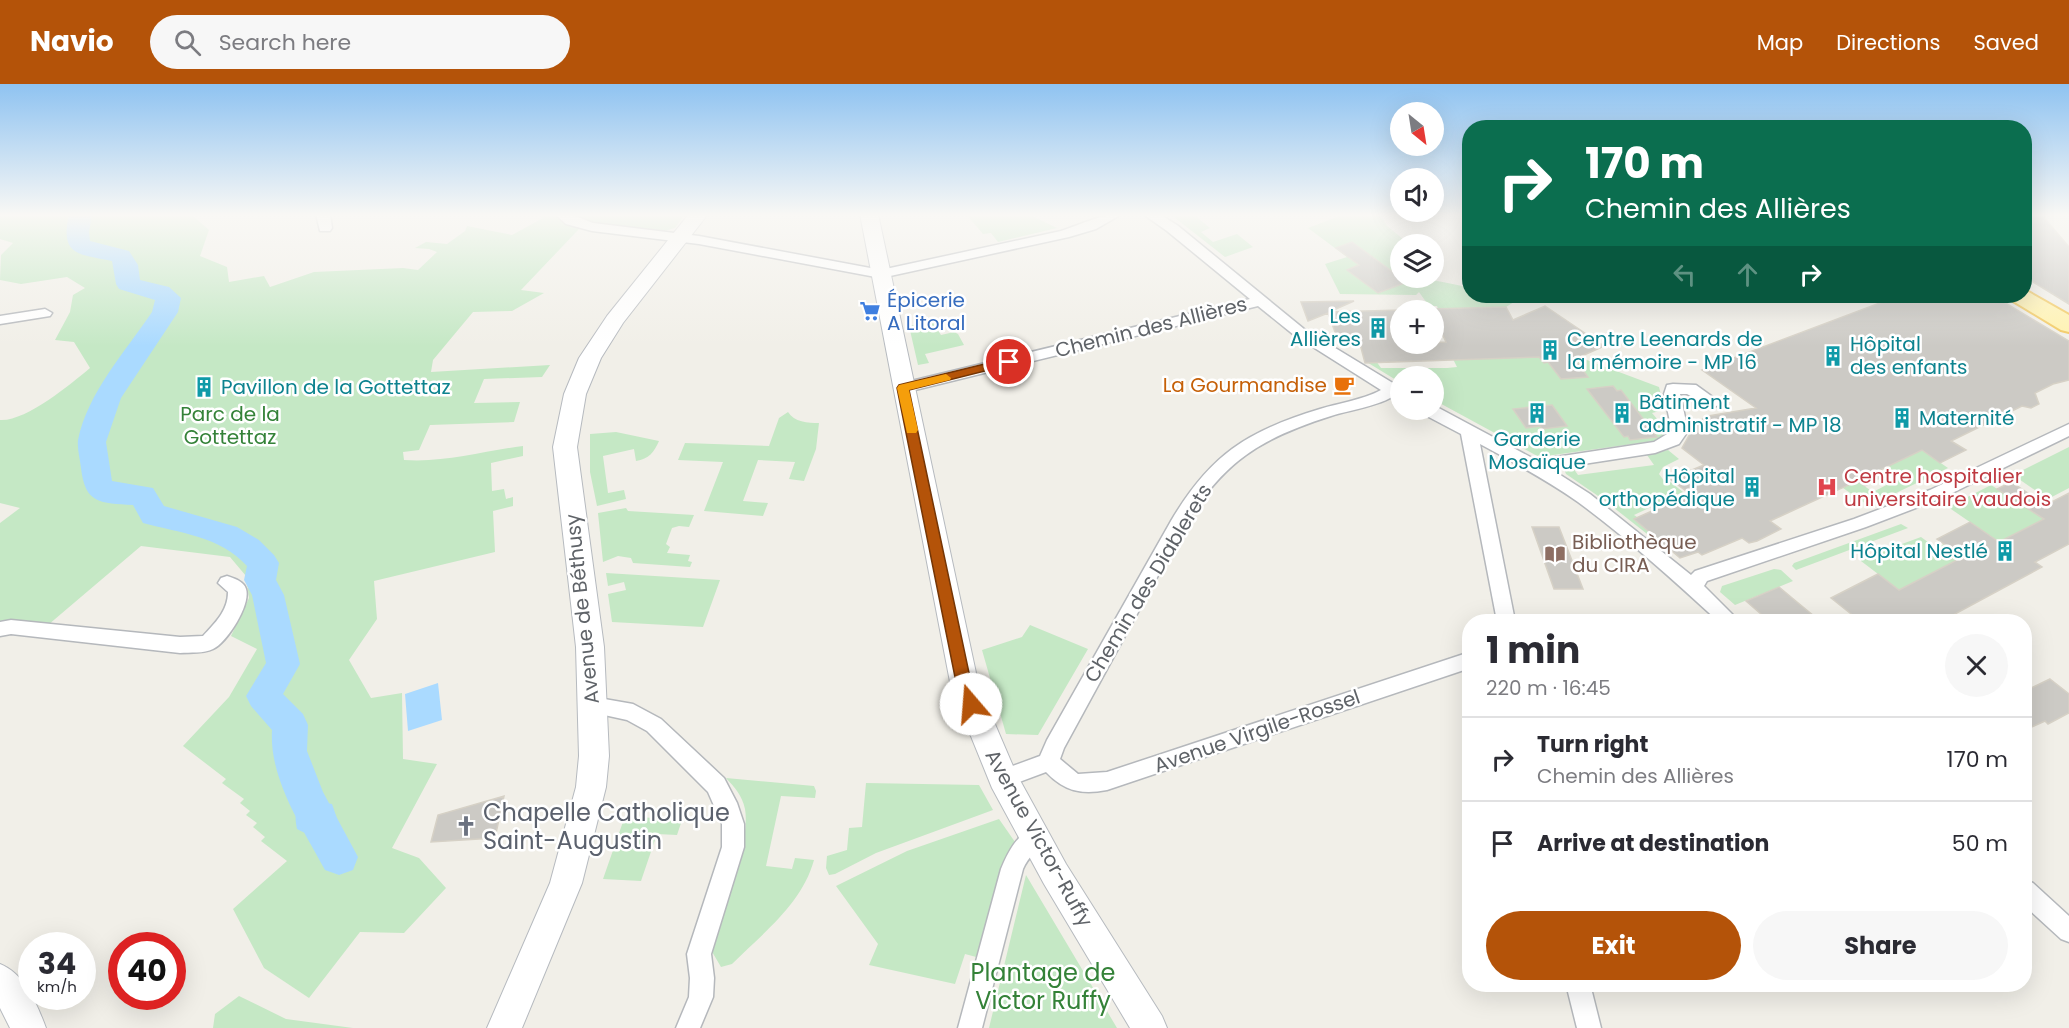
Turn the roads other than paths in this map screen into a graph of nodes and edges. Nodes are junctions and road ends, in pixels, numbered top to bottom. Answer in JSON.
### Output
{"nodes":[{"id":1,"x":664,"y":258,"type":"edge"},
{"id":2,"x":796,"y":258,"type":"edge"},
{"id":3,"x":878,"y":258,"type":"edge"},
{"id":4,"x":954,"y":258,"type":"edge"},
{"id":5,"x":1208,"y":258,"type":"edge"},
{"id":6,"x":881,"y":274,"type":"junction"},
{"id":7,"x":1259,"y":301,"type":"junction"},
{"id":8,"x":2032,"y":303,"type":"edge"},
{"id":9,"x":45,"y":313,"type":"dead end"},
{"id":10,"x":0,"y":320,"type":"edge"},
{"id":11,"x":2069,"y":325,"type":"edge"},
{"id":12,"x":903,"y":388,"type":"junction"},
{"id":13,"x":1390,"y":388,"type":"edge"},
{"id":14,"x":1390,"y":394,"type":"edge"},
{"id":15,"x":1713,"y":403,"type":"dead end"},
{"id":16,"x":1444,"y":418,"type":"edge"},
{"id":17,"x":2069,"y":429,"type":"edge"},
{"id":18,"x":1469,"y":431,"type":"junction"},
{"id":19,"x":1534,"y":466,"type":"junction"},
{"id":20,"x":227,"y":583,"type":"dead end"},
{"id":21,"x":1693,"y":587,"type":"junction"},
{"id":22,"x":1505,"y":614,"type":"edge"},
{"id":23,"x":1722,"y":614,"type":"edge"},
{"id":24,"x":0,"y":629,"type":"edge"},
{"id":25,"x":1462,"y":663,"type":"edge"},
{"id":26,"x":593,"y":705,"type":"junction"},
{"id":27,"x":1049,"y":762,"type":"junction"},
{"id":28,"x":1003,"y":779,"type":"junction"},
{"id":29,"x":1035,"y":837,"type":"junction"},
{"id":30,"x":2032,"y":897,"type":"edge"},
{"id":31,"x":2069,"y":931,"type":"edge"},
{"id":32,"x":0,"y":981,"type":"edge"},
{"id":33,"x":1580,"y":992,"type":"edge"},
{"id":34,"x":28,"y":1028,"type":"edge"},
{"id":35,"x":504,"y":1028,"type":"edge"},
{"id":36,"x":688,"y":1028,"type":"edge"},
{"id":37,"x":970,"y":1028,"type":"edge"},
{"id":38,"x":1150,"y":1028,"type":"edge"},
{"id":39,"x":1589,"y":1028,"type":"edge"}],
"edges":[{"from":1,"to":26,"type":"street","name":"Avenue de Béthusy"},
{"from":2,"to":6,"type":"street"},
{"from":3,"to":6,"type":"street","name":"Avenue Victor-Ruffy"},
{"from":4,"to":6,"type":"street"},
{"from":5,"to":7,"type":"street"},
{"from":6,"to":12,"type":"street","name":"Avenue Victor-Ruffy"},
{"from":7,"to":12,"type":"street","name":"Chemin des Allières"},
{"from":7,"to":13,"type":"street"},
{"from":8,"to":11,"type":"main road"},
{"from":9,"to":10,"type":"street"},
{"from":12,"to":28,"type":"street","name":"Avenue Victor-Ruffy"},
{"from":14,"to":27,"type":"street","name":"Chemin des Diablerets"},
{"from":15,"to":19,"type":"street"},
{"from":16,"to":18,"type":"street"},
{"from":17,"to":21,"type":"street"},
{"from":18,"to":19,"type":"street"},
{"from":18,"to":22,"type":"street"},
{"from":19,"to":21,"type":"street"},
{"from":20,"to":24,"type":"street"},
{"from":21,"to":23,"type":"street"},
{"from":25,"to":27,"type":"street","name":"Avenue Virgile-Rossel"},
{"from":26,"to":35,"type":"street","name":"Avenue de Béthusy"},
{"from":26,"to":36,"type":"street"},
{"from":27,"to":28,"type":"street"},
{"from":28,"to":29,"type":"street","name":"Avenue Victor-Ruffy"},
{"from":29,"to":37,"type":"street"},
{"from":29,"to":38,"type":"street","name":"Avenue Victor-Ruffy"},
{"from":30,"to":31,"type":"street"},
{"from":32,"to":34,"type":"street"},
{"from":33,"to":39,"type":"street"}]}
